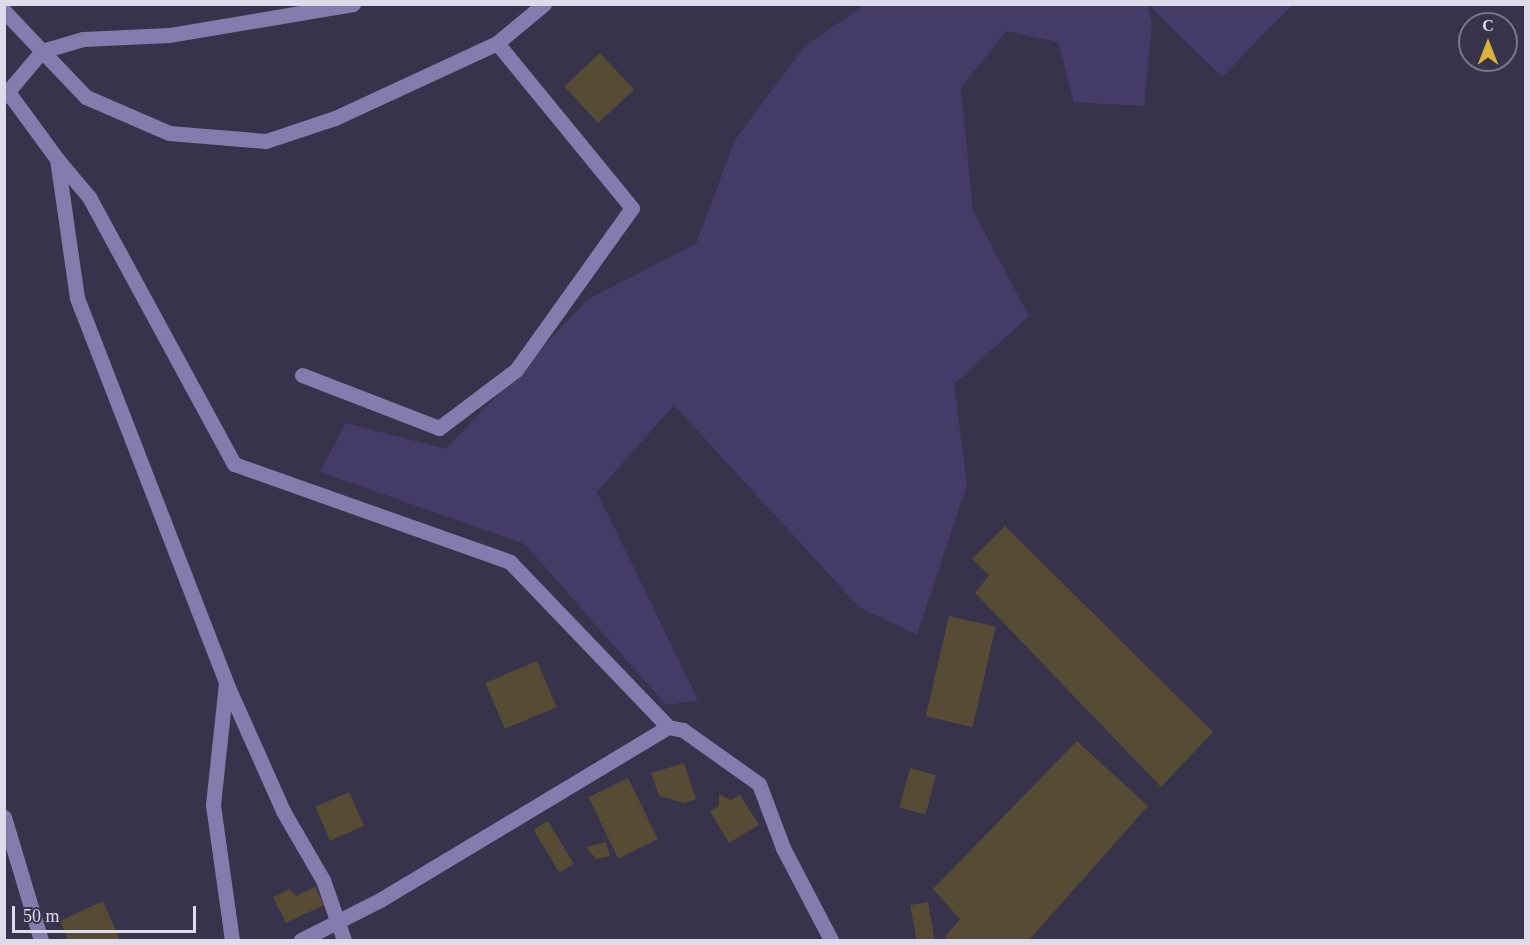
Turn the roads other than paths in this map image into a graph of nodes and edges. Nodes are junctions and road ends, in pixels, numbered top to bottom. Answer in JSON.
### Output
{"nodes":[{"id":1,"x":353,"y":4,"type":"edge"},
{"id":2,"x":544,"y":4,"type":"edge"},
{"id":3,"x":4,"y":10,"type":"edge"},
{"id":4,"x":497,"y":43,"type":"junction"},
{"id":5,"x":42,"y":51,"type":"junction"},
{"id":6,"x":6,"y":94,"type":"edge"},
{"id":7,"x":57,"y":159,"type":"junction"},
{"id":8,"x":302,"y":375,"type":"dead end"},
{"id":9,"x":226,"y":683,"type":"junction"},
{"id":10,"x":668,"y":727,"type":"junction"},
{"id":11,"x":4,"y":818,"type":"edge"},
{"id":12,"x":338,"y":921,"type":"junction"},
{"id":13,"x":41,"y":940,"type":"edge"},
{"id":14,"x":232,"y":940,"type":"edge"},
{"id":15,"x":301,"y":940,"type":"edge"},
{"id":16,"x":344,"y":940,"type":"edge"},
{"id":17,"x":831,"y":940,"type":"edge"}],
"edges":[{"from":1,"to":5,"type":"street"},
{"from":2,"to":4,"type":"street"},
{"from":3,"to":5,"type":"street"},
{"from":4,"to":5,"type":"street"},
{"from":4,"to":8,"type":"street"},
{"from":5,"to":6,"type":"street"},
{"from":6,"to":7,"type":"street"},
{"from":7,"to":9,"type":"street"},
{"from":7,"to":10,"type":"street"},
{"from":9,"to":12,"type":"street"},
{"from":9,"to":14,"type":"street"},
{"from":10,"to":12,"type":"street"},
{"from":10,"to":17,"type":"street"},
{"from":11,"to":13,"type":"street"},
{"from":12,"to":15,"type":"street"},
{"from":12,"to":16,"type":"street"}]}
